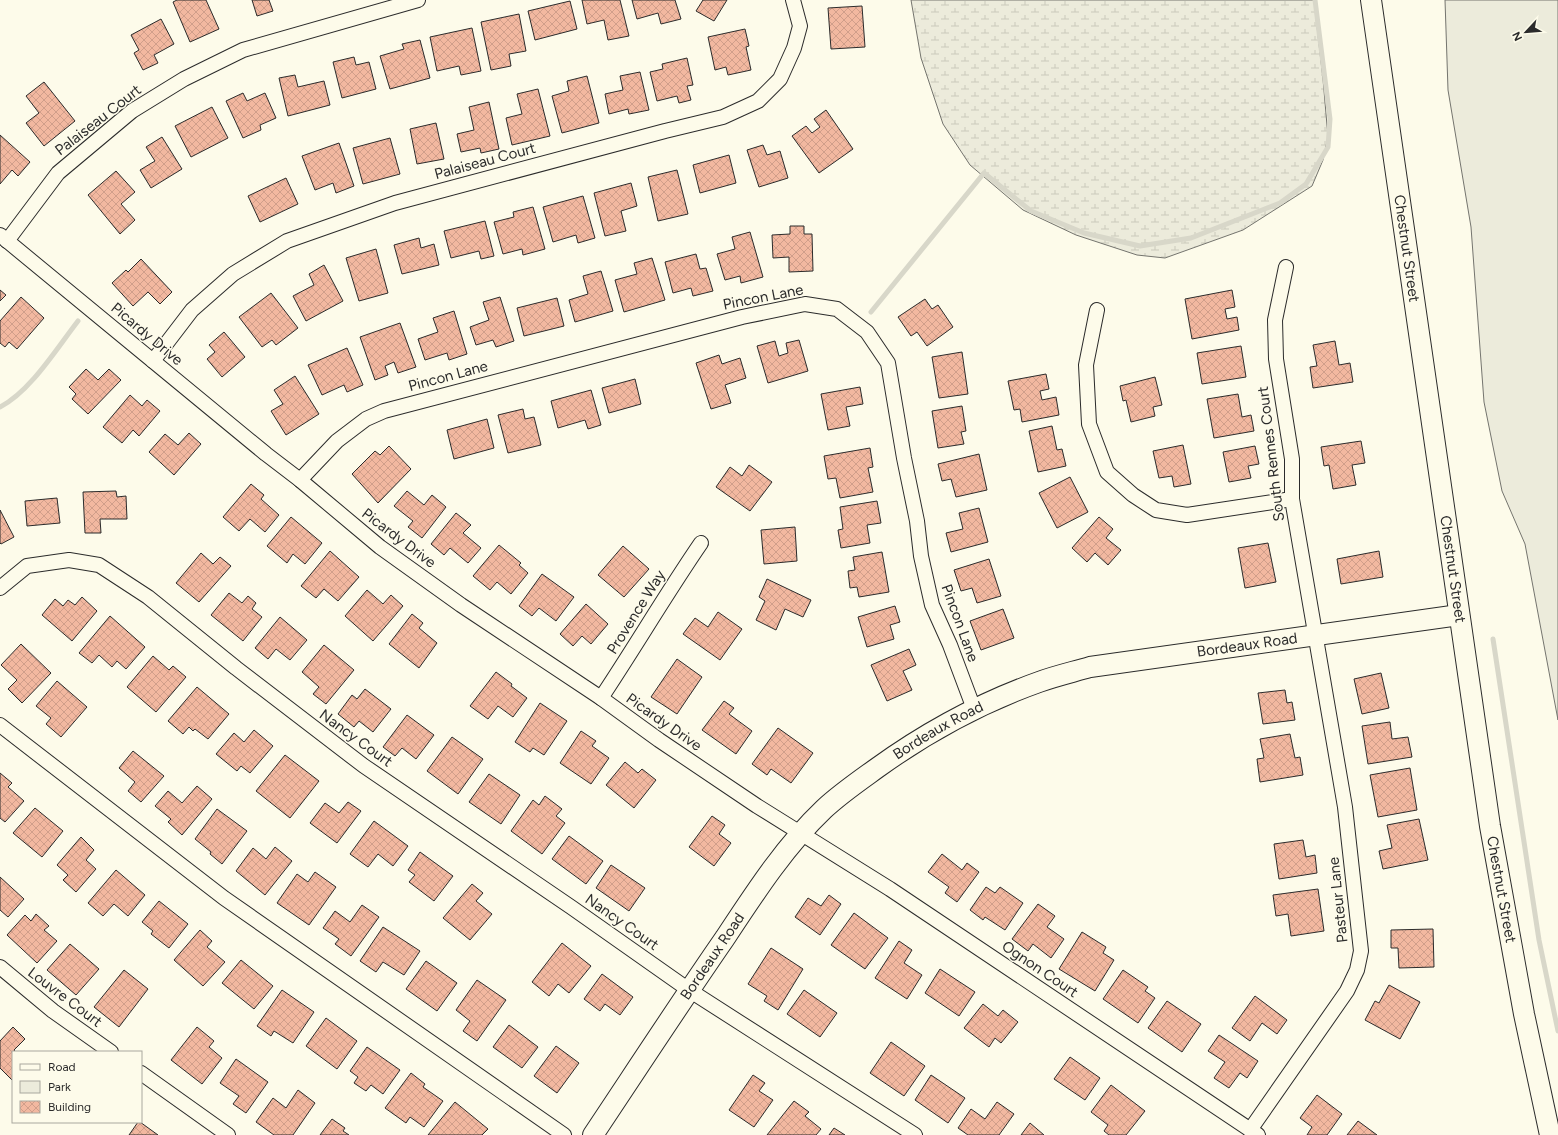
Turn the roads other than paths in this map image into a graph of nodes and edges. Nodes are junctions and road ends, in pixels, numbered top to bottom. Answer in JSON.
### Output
{"nodes":[{"id":1,"x":418,"y":0,"type":"edge"},
{"id":2,"x":793,"y":0,"type":"edge"},
{"id":3,"x":1371,"y":0,"type":"edge"},
{"id":4,"x":4,"y":238,"type":"edge"},
{"id":5,"x":1286,"y":267,"type":"dead end"},
{"id":6,"x":1097,"y":310,"type":"dead end"},
{"id":7,"x":153,"y":361,"type":"junction"},
{"id":8,"x":300,"y":480,"type":"junction"},
{"id":9,"x":1292,"y":499,"type":"junction"},
{"id":10,"x":701,"y":543,"type":"dead end"},
{"id":11,"x":0,"y":588,"type":"edge"},
{"id":12,"x":1460,"y":615,"type":"junction"},
{"id":13,"x":1317,"y":636,"type":"junction"},
{"id":14,"x":601,"y":698,"type":"junction"},
{"id":15,"x":974,"y":708,"type":"junction"},
{"id":16,"x":0,"y":725,"type":"edge"},
{"id":17,"x":801,"y":834,"type":"junction"},
{"id":18,"x":0,"y":967,"type":"edge"},
{"id":19,"x":689,"y":990,"type":"junction"},
{"id":20,"x":110,"y":1051,"type":"edge"},
{"id":21,"x":142,"y":1074,"type":"edge"},
{"id":22,"x":1254,"y":1132,"type":"edge"},
{"id":23,"x":228,"y":1135,"type":"edge"},
{"id":24,"x":564,"y":1135,"type":"edge"},
{"id":25,"x":593,"y":1135,"type":"edge"},
{"id":26,"x":915,"y":1135,"type":"edge"},
{"id":27,"x":1550,"y":1135,"type":"edge"}],
"edges":[{"from":1,"to":4,"type":"street","name":"Palaiseau Court"},
{"from":2,"to":7,"type":"street","name":"Palaiseau Court"},
{"from":3,"to":12,"type":"main road","name":"Chestnut Street"},
{"from":4,"to":7,"type":"street","name":"Picardy Drive"},
{"from":5,"to":9,"type":"street","name":"South Rennes Court"},
{"from":6,"to":9,"type":"street"},
{"from":7,"to":8,"type":"street","name":"Picardy Drive"},
{"from":8,"to":14,"type":"street","name":"Picardy Drive"},
{"from":8,"to":15,"type":"street","name":"Pincon Lane"},
{"from":9,"to":13,"type":"street","name":"South Rennes Court"},
{"from":10,"to":14,"type":"street","name":"Provence Way"},
{"from":11,"to":19,"type":"street","name":"Nancy Court"},
{"from":12,"to":13,"type":"main road","name":"Bordeaux Road"},
{"from":12,"to":27,"type":"main road","name":"Chestnut Street"},
{"from":13,"to":15,"type":"main road","name":"Bordeaux Road"},
{"from":13,"to":22,"type":"street","name":"Pasteur Lane"},
{"from":14,"to":17,"type":"street","name":"Picardy Drive"},
{"from":15,"to":17,"type":"main road","name":"Bordeaux Road"},
{"from":16,"to":24,"type":"street"},
{"from":17,"to":19,"type":"main road","name":"Bordeaux Road"},
{"from":17,"to":22,"type":"street","name":"Ognon Court"},
{"from":18,"to":20,"type":"street","name":"Louvre Court"},
{"from":19,"to":25,"type":"main road","name":"Bordeaux Road"},
{"from":19,"to":26,"type":"street"},
{"from":21,"to":23,"type":"street"}]}
